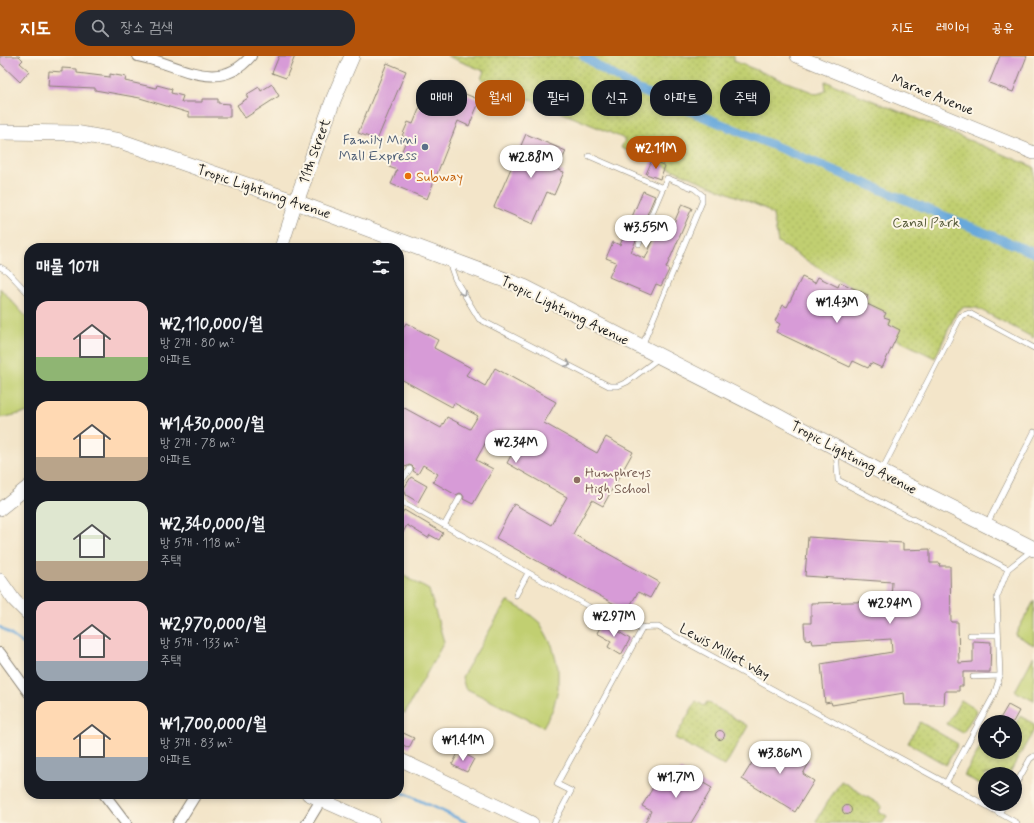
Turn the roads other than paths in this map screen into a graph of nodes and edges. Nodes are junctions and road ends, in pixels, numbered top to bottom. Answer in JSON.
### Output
{"nodes":[{"id":1,"x":138,"y":56,"type":"edge"},
{"id":2,"x":251,"y":56,"type":"edge"},
{"id":3,"x":352,"y":56,"type":"edge"},
{"id":4,"x":797,"y":56,"type":"edge"},
{"id":5,"x":0,"y":132,"type":"edge"},
{"id":6,"x":1034,"y":153,"type":"edge"},
{"id":7,"x":589,"y":156,"type":"dead end"},
{"id":8,"x":663,"y":188,"type":"junction"},
{"id":9,"x":296,"y":202,"type":"junction"},
{"id":10,"x":283,"y":243,"type":"edge"},
{"id":11,"x":639,"y":244,"type":"dead end"},
{"id":12,"x":447,"y":257,"type":"junction"},
{"id":13,"x":0,"y":267,"type":"edge"},
{"id":14,"x":24,"y":289,"type":"edge"},
{"id":15,"x":641,"y":347,"type":"junction"},
{"id":16,"x":1034,"y":348,"type":"edge"},
{"id":17,"x":660,"y":357,"type":"junction"},
{"id":18,"x":1034,"y":432,"type":"edge"},
{"id":19,"x":835,"y":448,"type":"junction"},
{"id":20,"x":410,"y":469,"type":"dead end"},
{"id":21,"x":881,"y":472,"type":"junction"},
{"id":22,"x":404,"y":478,"type":"edge"},
{"id":23,"x":24,"y":490,"type":"edge"},
{"id":24,"x":460,"y":497,"type":"dead end"},
{"id":25,"x":404,"y":503,"type":"edge"},
{"id":26,"x":0,"y":509,"type":"edge"},
{"id":27,"x":445,"y":524,"type":"junction"},
{"id":28,"x":987,"y":525,"type":"junction"},
{"id":29,"x":1034,"y":548,"type":"edge"},
{"id":30,"x":1008,"y":569,"type":"junction"},
{"id":31,"x":528,"y":573,"type":"junction"},
{"id":32,"x":0,"y":580,"type":"edge"},
{"id":33,"x":516,"y":595,"type":"dead end"},
{"id":34,"x":24,"y":611,"type":"edge"},
{"id":35,"x":643,"y":627,"type":"junction"},
{"id":36,"x":998,"y":635,"type":"junction"},
{"id":37,"x":970,"y":636,"type":"dead end"},
{"id":38,"x":0,"y":655,"type":"edge"},
{"id":39,"x":973,"y":676,"type":"dead end"},
{"id":40,"x":1000,"y":676,"type":"junction"},
{"id":41,"x":19,"y":679,"type":"junction"},
{"id":42,"x":24,"y":680,"type":"edge"},
{"id":43,"x":24,"y":686,"type":"edge"},
{"id":44,"x":1034,"y":756,"type":"edge"},
{"id":45,"x":404,"y":761,"type":"edge"},
{"id":46,"x":1022,"y":773,"type":"edge"},
{"id":47,"x":946,"y":783,"type":"junction"},
{"id":48,"x":108,"y":799,"type":"edge"},
{"id":49,"x":193,"y":799,"type":"edge"},
{"id":50,"x":321,"y":800,"type":"joint"},
{"id":51,"x":999,"y":813,"type":"joint"},
{"id":52,"x":126,"y":823,"type":"edge"},
{"id":53,"x":178,"y":823,"type":"edge"},
{"id":54,"x":307,"y":823,"type":"edge"},
{"id":55,"x":373,"y":823,"type":"edge"},
{"id":56,"x":532,"y":823,"type":"edge"},
{"id":57,"x":554,"y":823,"type":"edge"},
{"id":58,"x":1016,"y":823,"type":"edge"}],
"edges":[{"from":1,"to":2,"type":"street"},
{"from":3,"to":9,"type":"main road","name":"11th Street"},
{"from":4,"to":6,"type":"street","name":"Marne Avenue"},
{"from":5,"to":9,"type":"main road","name":"Tropic Lightning Avenue"},
{"from":7,"to":8,"type":"lane"},
{"from":8,"to":11,"type":"lane"},
{"from":8,"to":15,"type":"lane"},
{"from":9,"to":10,"type":"street","name":"11th Street"},
{"from":9,"to":12,"type":"main road","name":"Tropic Lightning Avenue"},
{"from":12,"to":15,"type":"main road","name":"Tropic Lightning Avenue"},
{"from":12,"to":17,"type":"lane","one_way":true},
{"from":13,"to":14,"type":"lane"},
{"from":15,"to":17,"type":"main road","name":"Tropic Lightning Avenue"},
{"from":16,"to":21,"type":"lane"},
{"from":17,"to":19,"type":"main road","name":"Tropic Lightning Avenue"},
{"from":18,"to":28,"type":"lane"},
{"from":19,"to":21,"type":"main road","name":"Tropic Lightning Avenue"},
{"from":19,"to":30,"type":"lane"},
{"from":20,"to":22,"type":"lane"},
{"from":21,"to":28,"type":"main road","name":"Tropic Lightning Avenue"},
{"from":23,"to":26,"type":"street"},
{"from":24,"to":27,"type":"lane"},
{"from":25,"to":27,"type":"lane","name":"Lewis Millet Way"},
{"from":27,"to":31,"type":"lane","name":"Lewis Millet Way"},
{"from":28,"to":29,"type":"main road","name":"Tropic Lightning Avenue"},
{"from":29,"to":30,"type":"lane"},
{"from":30,"to":36,"type":"lane"},
{"from":31,"to":33,"type":"lane"},
{"from":31,"to":35,"type":"lane","name":"Lewis Millet Way"},
{"from":32,"to":34,"type":"street"},
{"from":35,"to":47,"type":"lane","name":"Lewis Millet Way"},
{"from":35,"to":57,"type":"lane"},
{"from":36,"to":37,"type":"lane"},
{"from":36,"to":40,"type":"lane"},
{"from":38,"to":41,"type":"street"},
{"from":39,"to":40,"type":"lane"},
{"from":40,"to":47,"type":"lane"},
{"from":41,"to":42,"type":"street"},
{"from":41,"to":43,"type":"street"},
{"from":44,"to":46,"type":"lane"},
{"from":45,"to":56,"type":"street"},
{"from":47,"to":51,"type":"lane","name":"Lewis Millet Way"},
{"from":48,"to":52,"type":"street"},
{"from":49,"to":53,"type":"street"},
{"from":50,"to":54,"type":"street"},
{"from":50,"to":55,"type":"street"},
{"from":51,"to":58,"type":"lane","name":"Lewis Millet Way"}]}
